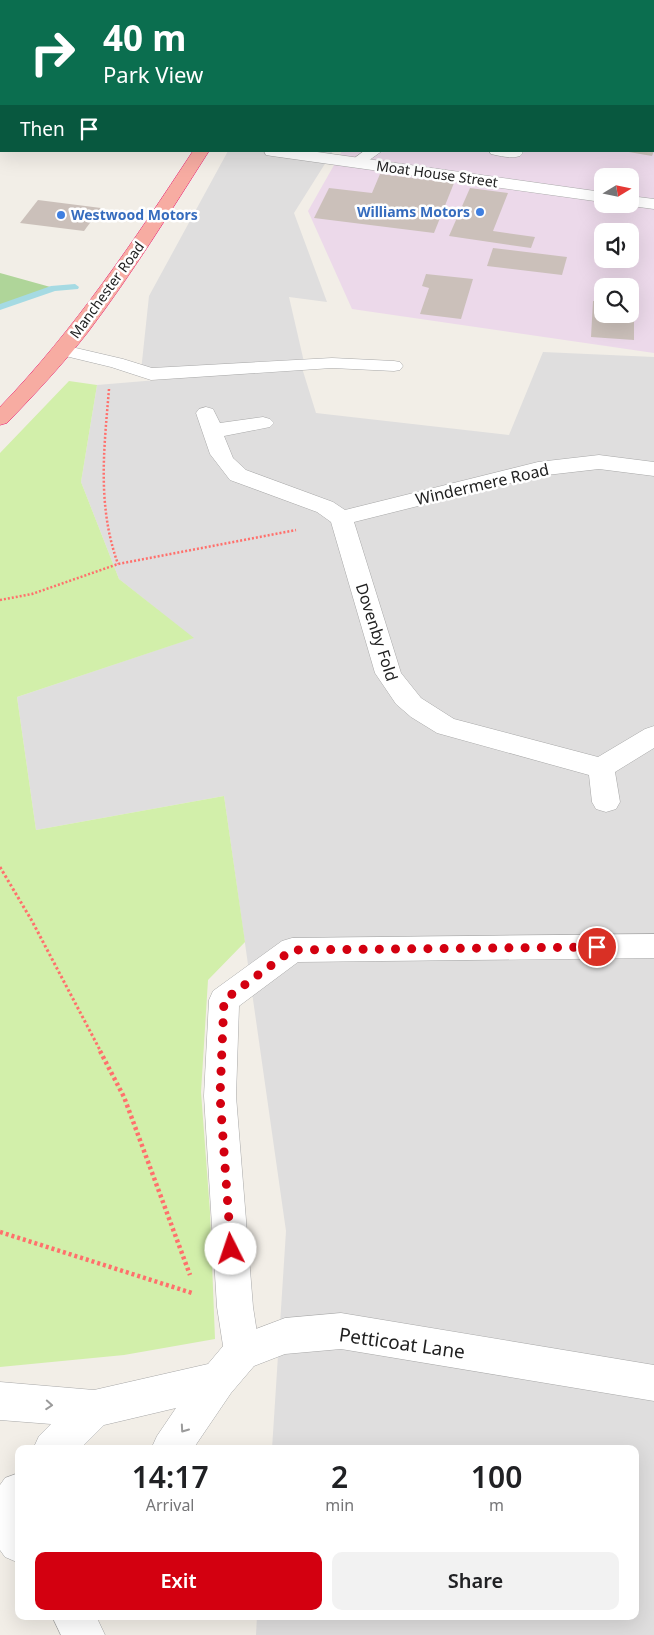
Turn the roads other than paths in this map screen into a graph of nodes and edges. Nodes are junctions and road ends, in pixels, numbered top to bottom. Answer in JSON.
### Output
{"nodes":[{"id":1,"x":200,"y":152,"type":"edge"},
{"id":2,"x":279,"y":152,"type":"edge"},
{"id":3,"x":373,"y":152,"type":"edge"},
{"id":4,"x":506,"y":152,"type":"edge"},
{"id":5,"x":515,"y":153,"type":"dead end"},
{"id":6,"x":356,"y":163,"type":"junction"},
{"id":7,"x":594,"y":196,"type":"edge"},
{"id":8,"x":639,"y":202,"type":"edge"},
{"id":9,"x":654,"y":204,"type":"edge"},
{"id":10,"x":63,"y":350,"type":"junction"},
{"id":11,"x":394,"y":366,"type":"dead end"},
{"id":12,"x":0,"y":419,"type":"edge"},
{"id":13,"x":263,"y":424,"type":"dead end"},
{"id":14,"x":654,"y":469,"type":"edge"},
{"id":15,"x":342,"y":520,"type":"junction"},
{"id":16,"x":654,"y":736,"type":"edge"},
{"id":17,"x":601,"y":768,"type":"junction"},
{"id":18,"x":606,"y":802,"type":"dead end"},
{"id":19,"x":654,"y":946,"type":"edge"},
{"id":20,"x":242,"y":1352,"type":"junction"},
{"id":21,"x":649,"y":1375,"type":"edge"},
{"id":22,"x":218,"y":1380,"type":"junction"},
{"id":23,"x":0,"y":1401,"type":"edge"},
{"id":24,"x":94,"y":1410,"type":"junction"},
{"id":25,"x":56,"y":1445,"type":"edge"},
{"id":26,"x":173,"y":1445,"type":"edge"},
{"id":27,"x":15,"y":1497,"type":"edge"},
{"id":28,"x":0,"y":1516,"type":"edge"},
{"id":29,"x":15,"y":1537,"type":"edge"},
{"id":30,"x":75,"y":1620,"type":"edge"},
{"id":31,"x":85,"y":1635,"type":"edge"}],
"edges":[{"from":1,"to":10,"type":"highway","name":"Manchester Road"},
{"from":2,"to":6,"type":"street","name":"Moat House Street"},
{"from":3,"to":6,"type":"lane"},
{"from":4,"to":5,"type":"lane"},
{"from":6,"to":7,"type":"street","name":"Moat House Street"},
{"from":8,"to":9,"type":"street"},
{"from":10,"to":11,"type":"lane"},
{"from":10,"to":12,"type":"highway","name":"Manchester Road"},
{"from":13,"to":15,"type":"street"},
{"from":14,"to":15,"type":"street","name":"Windermere Road"},
{"from":15,"to":17,"type":"street","name":"Dovenby Fold"},
{"from":16,"to":17,"type":"street"},
{"from":17,"to":18,"type":"street"},
{"from":19,"to":20,"type":"street"},
{"from":20,"to":21,"type":"street","name":"Petticoat Lane"},
{"from":20,"to":22,"type":"street","name":"Petticoat Lane"},
{"from":22,"to":24,"type":"street"},
{"from":22,"to":26,"type":"street","name":"Petticoat Lane","one_way":true},
{"from":23,"to":24,"type":"street","one_way":true},
{"from":24,"to":25,"type":"street"},
{"from":27,"to":28,"type":"street"},
{"from":28,"to":29,"type":"street"},
{"from":30,"to":31,"type":"street"}]}
